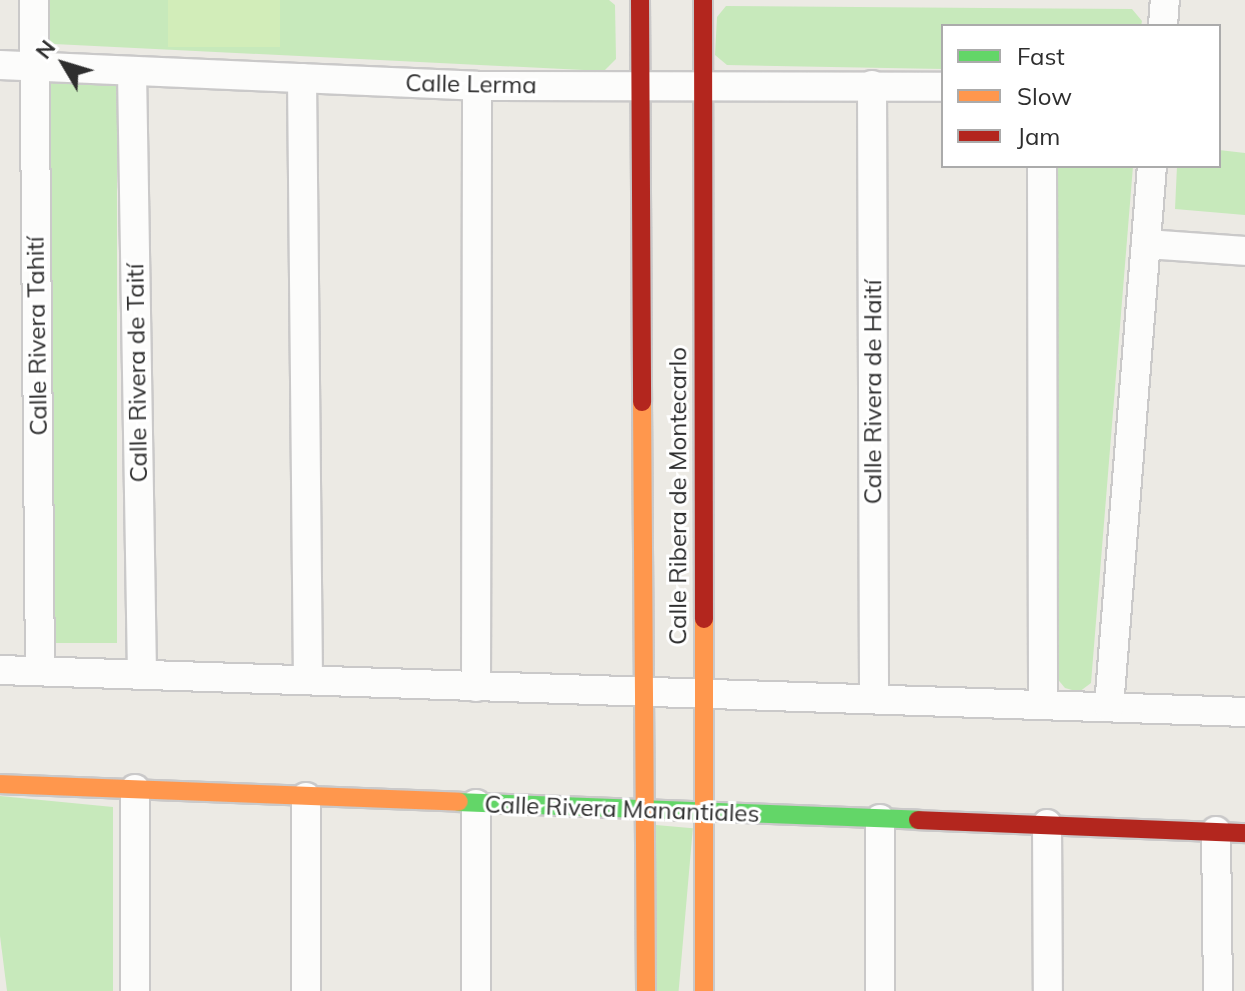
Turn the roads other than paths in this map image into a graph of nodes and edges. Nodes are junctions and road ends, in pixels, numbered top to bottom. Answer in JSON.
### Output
{"nodes":[{"id":1,"x":34,"y":0,"type":"edge"},
{"id":2,"x":640,"y":0,"type":"edge"},
{"id":3,"x":703,"y":0,"type":"edge"},
{"id":4,"x":1165,"y":0,"type":"edge"},
{"id":5,"x":1163,"y":24,"type":"edge"},
{"id":6,"x":0,"y":65,"type":"edge"},
{"id":7,"x":34,"y":67,"type":"junction"},
{"id":8,"x":132,"y":71,"type":"junction"},
{"id":9,"x":302,"y":78,"type":"junction"},
{"id":10,"x":701,"y":85,"type":"junction"},
{"id":11,"x":872,"y":85,"type":"junction"},
{"id":12,"x":477,"y":86,"type":"junction"},
{"id":13,"x":639,"y":86,"type":"junction"},
{"id":14,"x":941,"y":87,"type":"edge"},
{"id":15,"x":1042,"y":168,"type":"edge"},
{"id":16,"x":1152,"y":168,"type":"edge"},
{"id":17,"x":1146,"y":244,"type":"junction"},
{"id":18,"x":1245,"y":251,"type":"edge"},
{"id":19,"x":0,"y":670,"type":"edge"},
{"id":20,"x":40,"y":671,"type":"junction"},
{"id":21,"x":142,"y":674,"type":"junction"},
{"id":22,"x":308,"y":680,"type":"junction"},
{"id":23,"x":476,"y":687,"type":"junction"},
{"id":24,"x":703,"y":692,"type":"junction"},
{"id":25,"x":645,"y":693,"type":"junction"},
{"id":26,"x":874,"y":698,"type":"junction"},
{"id":27,"x":1043,"y":704,"type":"junction"},
{"id":28,"x":1109,"y":707,"type":"junction"},
{"id":29,"x":1245,"y":712,"type":"edge"},
{"id":30,"x":0,"y":784,"type":"edge"},
{"id":31,"x":135,"y":789,"type":"junction"},
{"id":32,"x":306,"y":797,"type":"junction"},
{"id":33,"x":476,"y":804,"type":"junction"},
{"id":34,"x":645,"y":811,"type":"junction"},
{"id":35,"x":706,"y":811,"type":"junction"},
{"id":36,"x":880,"y":819,"type":"junction"},
{"id":37,"x":1047,"y":824,"type":"junction"},
{"id":38,"x":1216,"y":831,"type":"junction"},
{"id":39,"x":1245,"y":833,"type":"edge"},
{"id":40,"x":135,"y":991,"type":"edge"},
{"id":41,"x":306,"y":991,"type":"edge"},
{"id":42,"x":476,"y":991,"type":"edge"},
{"id":43,"x":646,"y":991,"type":"edge"},
{"id":44,"x":704,"y":991,"type":"edge"},
{"id":45,"x":880,"y":991,"type":"edge"},
{"id":46,"x":1048,"y":991,"type":"edge"},
{"id":47,"x":1218,"y":991,"type":"edge"}],
"edges":[{"from":1,"to":7,"type":"street","name":"Calle Rivera Tahití"},
{"from":2,"to":13,"type":"street","name":"Calle Ribera de Montecarlo"},
{"from":3,"to":10,"type":"street","name":"Calle Ribera de Montecarlo"},
{"from":4,"to":5,"type":"street"},
{"from":6,"to":7,"type":"street","name":"Calle Lerma"},
{"from":7,"to":8,"type":"street","name":"Calle Lerma"},
{"from":7,"to":20,"type":"street","name":"Calle Rivera Tahití"},
{"from":8,"to":9,"type":"street","name":"Calle Lerma"},
{"from":8,"to":21,"type":"street","name":"Calle Rivera de Taití"},
{"from":9,"to":12,"type":"street","name":"Calle Lerma"},
{"from":9,"to":22,"type":"street"},
{"from":10,"to":11,"type":"street","name":"Calle Lerma"},
{"from":10,"to":13,"type":"street","name":"Calle Lerma"},
{"from":10,"to":24,"type":"street","name":"Calle Ribera de Montecarlo"},
{"from":11,"to":14,"type":"street","name":"Calle Lerma"},
{"from":11,"to":26,"type":"street","name":"Calle Rivera de Haití"},
{"from":12,"to":13,"type":"street","name":"Calle Lerma"},
{"from":12,"to":23,"type":"street"},
{"from":13,"to":25,"type":"street","name":"Calle Ribera de Montecarlo"},
{"from":15,"to":27,"type":"street"},
{"from":16,"to":17,"type":"street"},
{"from":17,"to":18,"type":"street"},
{"from":17,"to":28,"type":"street"},
{"from":19,"to":20,"type":"street"},
{"from":20,"to":21,"type":"street"},
{"from":21,"to":22,"type":"street"},
{"from":22,"to":23,"type":"street"},
{"from":23,"to":25,"type":"street"},
{"from":24,"to":25,"type":"street"},
{"from":24,"to":26,"type":"street"},
{"from":24,"to":35,"type":"street","name":"Calle Ribera de Montecarlo"},
{"from":25,"to":34,"type":"street","name":"Calle Ribera de Montecarlo"},
{"from":26,"to":27,"type":"street"},
{"from":27,"to":28,"type":"street"},
{"from":28,"to":29,"type":"street"},
{"from":30,"to":31,"type":"street","name":"Calle Rivera Manantiales"},
{"from":31,"to":32,"type":"street","name":"Calle Rivera Manantiales"},
{"from":31,"to":40,"type":"street"},
{"from":32,"to":33,"type":"street","name":"Calle Rivera Manantiales"},
{"from":32,"to":41,"type":"street"},
{"from":33,"to":34,"type":"street","name":"Calle Rivera Manantiales"},
{"from":33,"to":42,"type":"street"},
{"from":34,"to":35,"type":"street","name":"Calle Rivera Manantiales"},
{"from":34,"to":43,"type":"street","name":"Calle Ribera de Montecarlo"},
{"from":35,"to":36,"type":"street","name":"Calle Rivera Manantiales"},
{"from":35,"to":44,"type":"street","name":"Calle Ribera de Montecarlo"},
{"from":36,"to":37,"type":"street","name":"Calle Rivera Manantiales"},
{"from":36,"to":45,"type":"street"},
{"from":37,"to":38,"type":"street","name":"Calle Rivera Manantiales"},
{"from":37,"to":46,"type":"street"},
{"from":38,"to":39,"type":"street","name":"Calle Rivera Manantiales"},
{"from":38,"to":47,"type":"street"}]}
